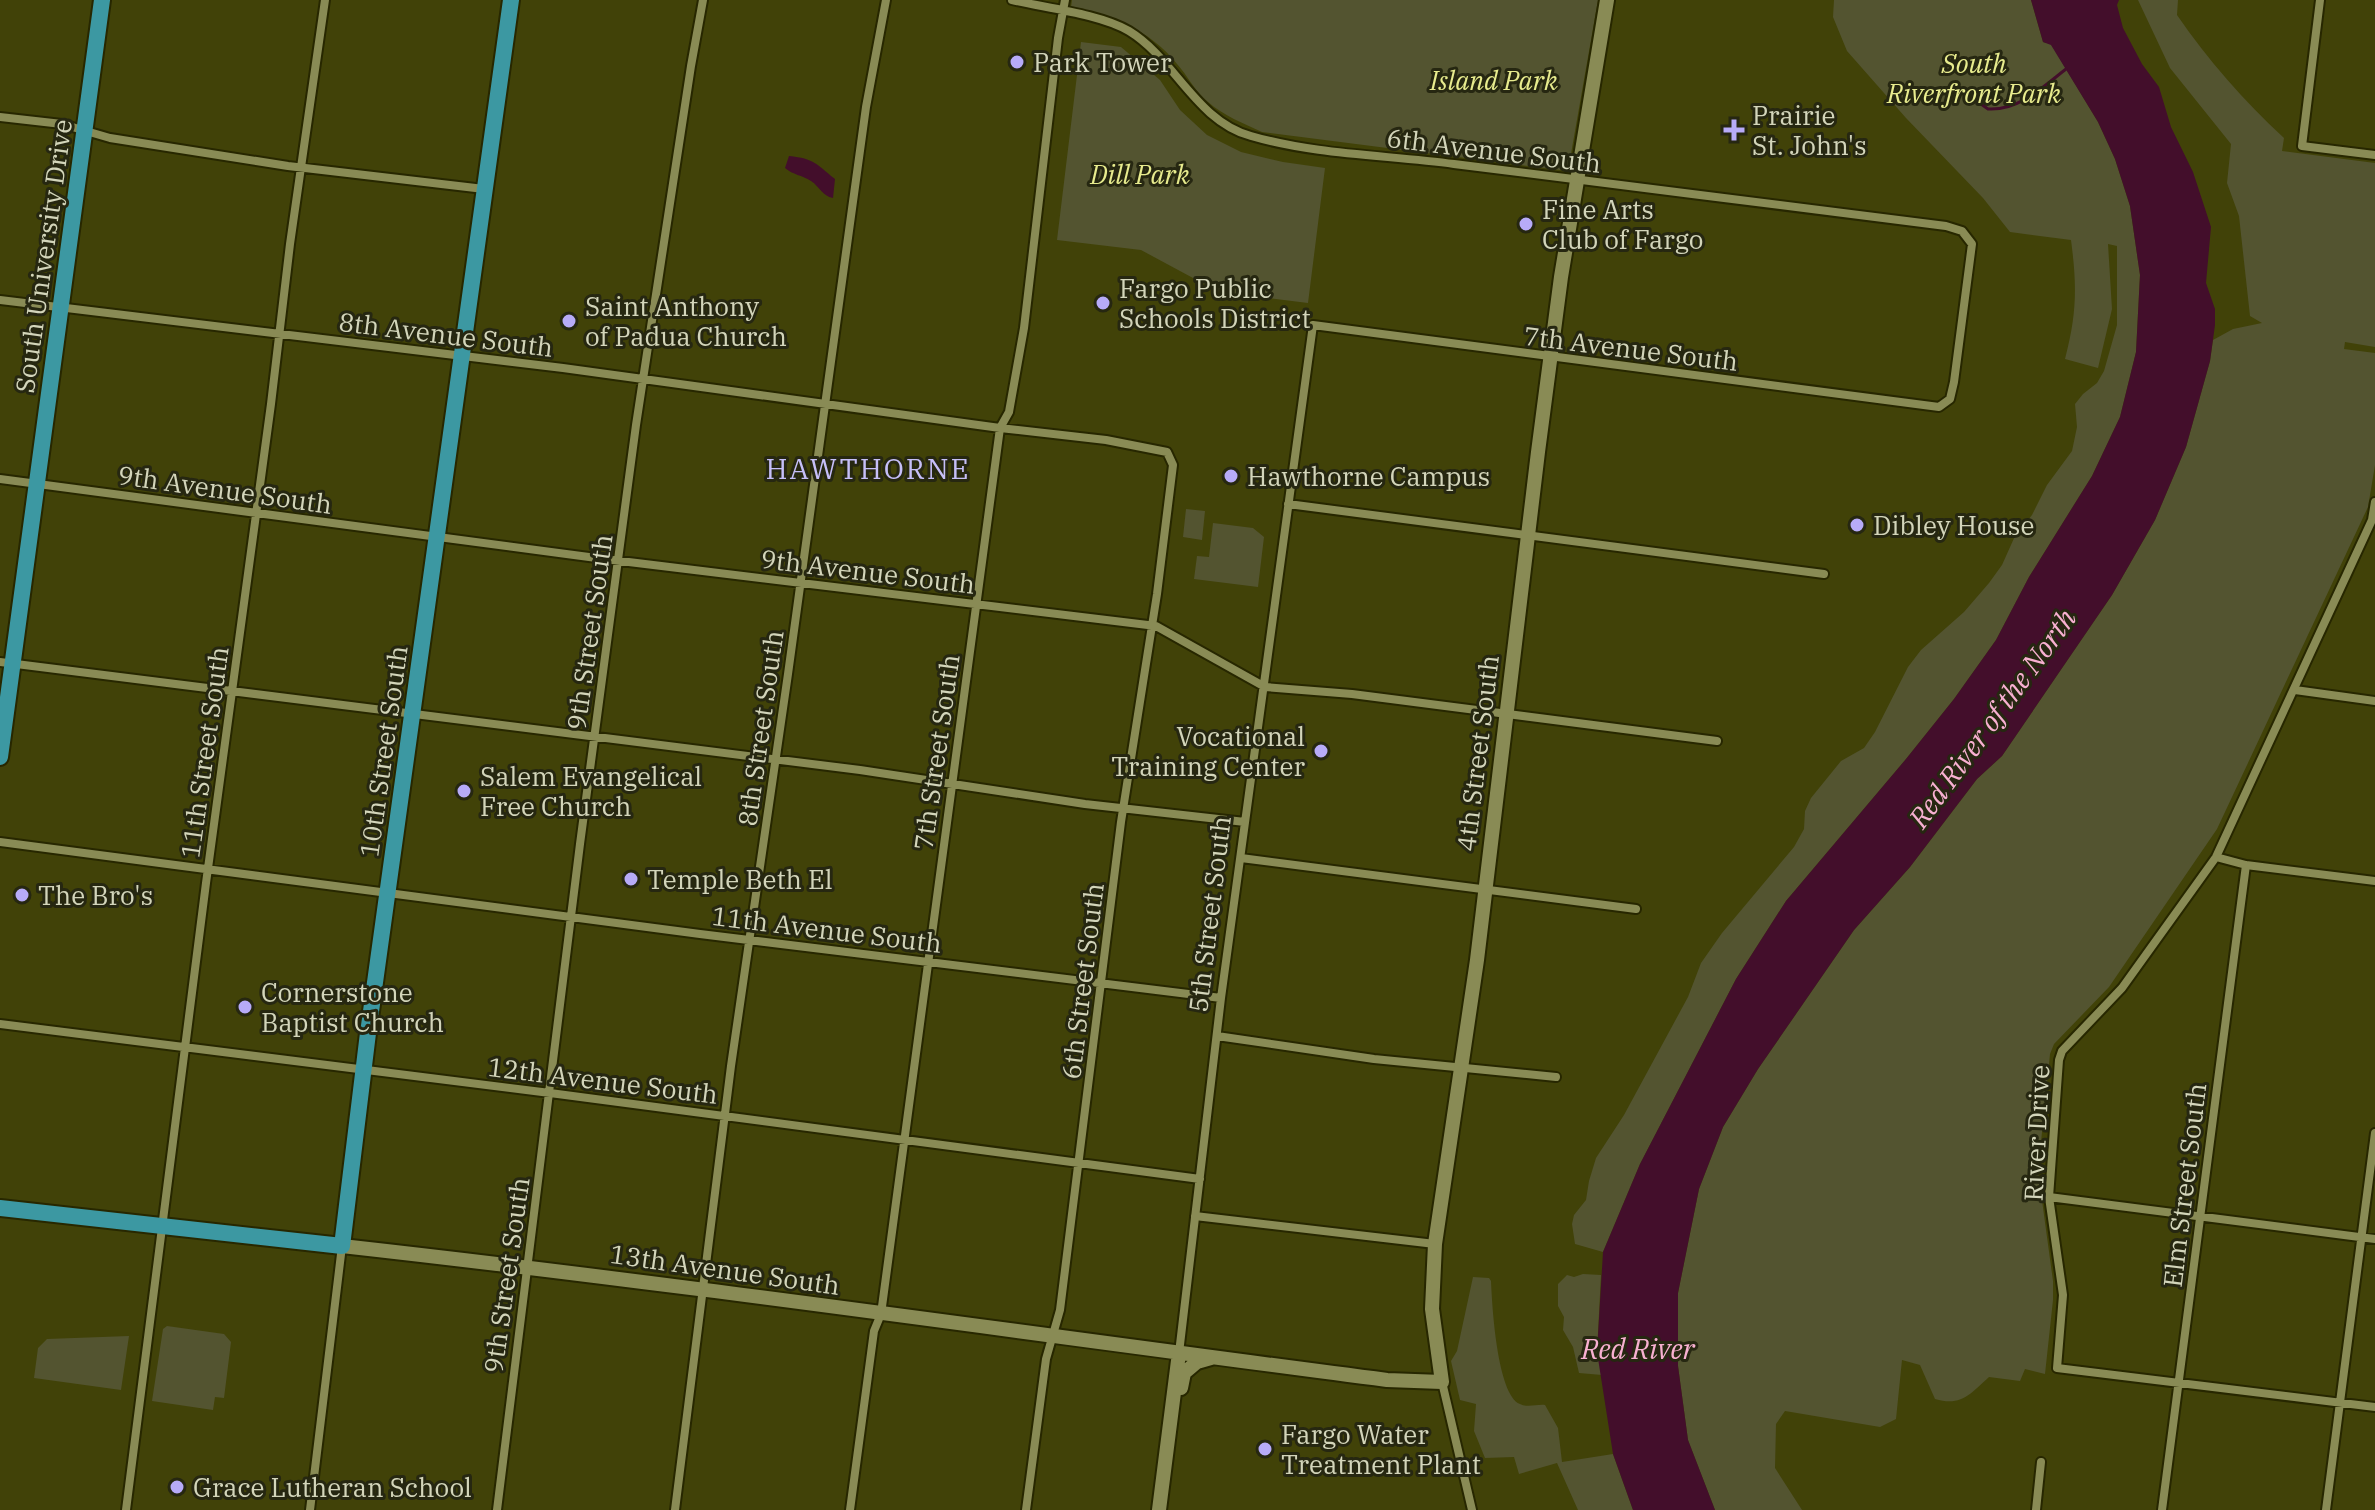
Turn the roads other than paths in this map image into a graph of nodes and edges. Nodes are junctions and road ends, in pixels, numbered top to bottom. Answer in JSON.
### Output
{"nodes":[{"id":1,"x":102,"y":0,"type":"edge"},
{"id":2,"x":325,"y":0,"type":"edge"},
{"id":3,"x":511,"y":0,"type":"edge"},
{"id":4,"x":703,"y":0,"type":"edge"},
{"id":5,"x":886,"y":0,"type":"edge"},
{"id":6,"x":1012,"y":0,"type":"edge"},
{"id":7,"x":1065,"y":0,"type":"edge"},
{"id":8,"x":1607,"y":0,"type":"edge"},
{"id":9,"x":2320,"y":0,"type":"edge"},
{"id":10,"x":1063,"y":12,"type":"junction"},
{"id":11,"x":0,"y":117,"type":"edge"},
{"id":12,"x":84,"y":130,"type":"junction"},
{"id":13,"x":2375,"y":155,"type":"edge"},
{"id":14,"x":301,"y":167,"type":"junction"},
{"id":15,"x":1577,"y":180,"type":"junction"},
{"id":16,"x":484,"y":189,"type":"junction"},
{"id":17,"x":0,"y":300,"type":"edge"},
{"id":18,"x":59,"y":307,"type":"junction"},
{"id":19,"x":1313,"y":325,"type":"joint"},
{"id":20,"x":279,"y":333,"type":"junction"},
{"id":21,"x":462,"y":356,"type":"junction"},
{"id":22,"x":1551,"y":358,"type":"junction"},
{"id":23,"x":644,"y":379,"type":"junction"},
{"id":24,"x":825,"y":404,"type":"junction"},
{"id":25,"x":1944,"y":404,"type":"joint"},
{"id":26,"x":1000,"y":428,"type":"junction"},
{"id":27,"x":1170,"y":456,"type":"joint"},
{"id":28,"x":0,"y":479,"type":"edge"},
{"id":29,"x":37,"y":483,"type":"junction"},
{"id":30,"x":2375,"y":502,"type":"edge"},
{"id":31,"x":1288,"y":504,"type":"junction"},
{"id":32,"x":256,"y":512,"type":"junction"},
{"id":33,"x":2374,"y":520,"type":"edge"},
{"id":34,"x":1527,"y":535,"type":"junction"},
{"id":35,"x":436,"y":537,"type":"junction"},
{"id":36,"x":619,"y":560,"type":"junction"},
{"id":37,"x":1824,"y":574,"type":"dead end"},
{"id":38,"x":801,"y":583,"type":"junction"},
{"id":39,"x":977,"y":605,"type":"junction"},
{"id":40,"x":1152,"y":625,"type":"junction"},
{"id":41,"x":6,"y":662,"type":"edge"},
{"id":42,"x":1265,"y":687,"type":"junction"},
{"id":43,"x":2295,"y":690,"type":"junction"},
{"id":44,"x":233,"y":692,"type":"junction"},
{"id":45,"x":2375,"y":701,"type":"edge"},
{"id":46,"x":412,"y":715,"type":"junction"},
{"id":47,"x":1505,"y":715,"type":"junction"},
{"id":48,"x":595,"y":738,"type":"junction"},
{"id":49,"x":1717,"y":741,"type":"dead end"},
{"id":50,"x":0,"y":757,"type":"edge"},
{"id":51,"x":776,"y":760,"type":"junction"},
{"id":52,"x":952,"y":784,"type":"junction"},
{"id":53,"x":1123,"y":808,"type":"junction"},
{"id":54,"x":1245,"y":822,"type":"junction"},
{"id":55,"x":0,"y":842,"type":"edge"},
{"id":56,"x":2216,"y":857,"type":"junction"},
{"id":57,"x":1241,"y":858,"type":"junction"},
{"id":58,"x":2246,"y":865,"type":"junction"},
{"id":59,"x":208,"y":870,"type":"junction"},
{"id":60,"x":2375,"y":881,"type":"edge"},
{"id":61,"x":1485,"y":891,"type":"junction"},
{"id":62,"x":388,"y":893,"type":"junction"},
{"id":63,"x":1636,"y":909,"type":"dead end"},
{"id":64,"x":571,"y":917,"type":"junction"},
{"id":65,"x":749,"y":940,"type":"junction"},
{"id":66,"x":928,"y":961,"type":"junction"},
{"id":67,"x":1102,"y":983,"type":"junction"},
{"id":68,"x":1221,"y":998,"type":"junction"},
{"id":69,"x":0,"y":1024,"type":"edge"},
{"id":70,"x":1217,"y":1036,"type":"junction"},
{"id":71,"x":185,"y":1048,"type":"junction"},
{"id":72,"x":1461,"y":1068,"type":"junction"},
{"id":73,"x":363,"y":1070,"type":"junction"},
{"id":74,"x":1556,"y":1077,"type":"dead end"},
{"id":75,"x":550,"y":1093,"type":"junction"},
{"id":76,"x":725,"y":1116,"type":"junction"},
{"id":77,"x":2375,"y":1133,"type":"edge"},
{"id":78,"x":904,"y":1140,"type":"junction"},
{"id":79,"x":1080,"y":1163,"type":"junction"},
{"id":80,"x":1200,"y":1179,"type":"junction"},
{"id":81,"x":2049,"y":1197,"type":"junction"},
{"id":82,"x":0,"y":1208,"type":"edge"},
{"id":83,"x":1195,"y":1216,"type":"junction"},
{"id":84,"x":2200,"y":1217,"type":"junction"},
{"id":85,"x":163,"y":1225,"type":"junction"},
{"id":86,"x":2362,"y":1238,"type":"junction"},
{"id":87,"x":2375,"y":1239,"type":"edge"},
{"id":88,"x":1435,"y":1244,"type":"junction"},
{"id":89,"x":342,"y":1246,"type":"junction"},
{"id":90,"x":528,"y":1267,"type":"junction"},
{"id":91,"x":703,"y":1291,"type":"junction"},
{"id":92,"x":881,"y":1314,"type":"junction"},
{"id":93,"x":1053,"y":1335,"type":"junction"},
{"id":94,"x":1179,"y":1353,"type":"junction"},
{"id":95,"x":1215,"y":1357,"type":"junction"},
{"id":96,"x":1442,"y":1382,"type":"junction"},
{"id":97,"x":2179,"y":1382,"type":"junction"},
{"id":98,"x":2339,"y":1403,"type":"junction"},
{"id":99,"x":2375,"y":1407,"type":"edge"},
{"id":100,"x":1167,"y":1446,"type":"junction"},
{"id":101,"x":2041,"y":1462,"type":"dead end"},
{"id":102,"x":126,"y":1510,"type":"edge"},
{"id":103,"x":310,"y":1510,"type":"edge"},
{"id":104,"x":497,"y":1510,"type":"edge"},
{"id":105,"x":675,"y":1510,"type":"edge"},
{"id":106,"x":850,"y":1510,"type":"edge"},
{"id":107,"x":1026,"y":1510,"type":"edge"},
{"id":108,"x":1159,"y":1510,"type":"edge"},
{"id":109,"x":1472,"y":1510,"type":"edge"},
{"id":110,"x":2036,"y":1510,"type":"edge"},
{"id":111,"x":2162,"y":1510,"type":"edge"},
{"id":112,"x":2326,"y":1510,"type":"edge"}],
"edges":[{"from":1,"to":12,"type":"main road","name":"South University Drive"},
{"from":2,"to":14,"type":"street","name":"11th Street South"},
{"from":3,"to":16,"type":"main road","name":"10th Street South"},
{"from":4,"to":23,"type":"street","name":"9th Street South"},
{"from":5,"to":24,"type":"street","name":"8th Street South"},
{"from":6,"to":10,"type":"street","name":"6th Avenue South"},
{"from":7,"to":10,"type":"street","name":"7th Street South"},
{"from":8,"to":15,"type":"street","name":"4th Street South"},
{"from":9,"to":13,"type":"street"},
{"from":10,"to":15,"type":"street","name":"6th Avenue South"},
{"from":10,"to":26,"type":"street","name":"7th Street South"},
{"from":11,"to":12,"type":"street"},
{"from":12,"to":14,"type":"street"},
{"from":12,"to":18,"type":"main road","name":"South University Drive"},
{"from":14,"to":16,"type":"street"},
{"from":14,"to":20,"type":"street","name":"11th Street South"},
{"from":15,"to":22,"type":"street","name":"4th Street South"},
{"from":15,"to":25,"type":"street","name":"6th Avenue South"},
{"from":16,"to":21,"type":"main road","name":"10th Street South"},
{"from":17,"to":18,"type":"street","name":"8th Avenue South"},
{"from":18,"to":20,"type":"street","name":"8th Avenue South"},
{"from":18,"to":29,"type":"main road","name":"South University Drive"},
{"from":19,"to":22,"type":"street","name":"7th Avenue South"},
{"from":19,"to":31,"type":"street","name":"5th Street South"},
{"from":20,"to":21,"type":"street","name":"8th Avenue South"},
{"from":20,"to":32,"type":"street","name":"11th Street South"},
{"from":21,"to":23,"type":"street","name":"8th Avenue South"},
{"from":21,"to":35,"type":"main road","name":"10th Street South"},
{"from":22,"to":25,"type":"street","name":"7th Avenue South"},
{"from":22,"to":34,"type":"street","name":"4th Street South"},
{"from":23,"to":24,"type":"street","name":"8th Avenue South"},
{"from":23,"to":36,"type":"street","name":"9th Street South"},
{"from":24,"to":26,"type":"street","name":"8th Avenue South"},
{"from":24,"to":38,"type":"street","name":"8th Street South"},
{"from":26,"to":27,"type":"street","name":"8th Avenue South"},
{"from":26,"to":39,"type":"street","name":"7th Street South"},
{"from":27,"to":40,"type":"street","name":"6th Street South"},
{"from":28,"to":29,"type":"street","name":"9th Avenue South"},
{"from":29,"to":32,"type":"street","name":"9th Avenue South"},
{"from":29,"to":41,"type":"main road","name":"South University Drive"},
{"from":30,"to":33,"type":"street"},
{"from":31,"to":34,"type":"street"},
{"from":31,"to":42,"type":"street","name":"5th Street South"},
{"from":32,"to":35,"type":"street","name":"9th Avenue South"},
{"from":32,"to":44,"type":"street","name":"11th Street South"},
{"from":33,"to":43,"type":"street"},
{"from":34,"to":37,"type":"street"},
{"from":34,"to":47,"type":"street","name":"4th Street South"},
{"from":35,"to":36,"type":"street","name":"9th Avenue South"},
{"from":35,"to":46,"type":"main road","name":"10th Street South"},
{"from":36,"to":38,"type":"street","name":"9th Avenue South"},
{"from":36,"to":48,"type":"street","name":"9th Street South"},
{"from":38,"to":39,"type":"street","name":"9th Avenue South"},
{"from":38,"to":51,"type":"street","name":"8th Street South"},
{"from":39,"to":40,"type":"street","name":"9th Avenue South"},
{"from":39,"to":52,"type":"street","name":"7th Street South"},
{"from":40,"to":42,"type":"street","name":"9th Avenue South"},
{"from":40,"to":53,"type":"street","name":"6th Street South"},
{"from":41,"to":44,"type":"street"},
{"from":41,"to":50,"type":"main road","name":"South University Drive"},
{"from":42,"to":47,"type":"street","name":"9th Avenue South"},
{"from":42,"to":54,"type":"street","name":"5th Street South"},
{"from":43,"to":45,"type":"street"},
{"from":43,"to":56,"type":"street"},
{"from":44,"to":46,"type":"street"},
{"from":44,"to":59,"type":"street","name":"11th Street South"},
{"from":46,"to":48,"type":"street"},
{"from":46,"to":62,"type":"main road","name":"10th Street South"},
{"from":47,"to":49,"type":"street","name":"9th Avenue South"},
{"from":47,"to":61,"type":"street","name":"4th Street South"},
{"from":48,"to":51,"type":"street"},
{"from":48,"to":64,"type":"street","name":"9th Street South"},
{"from":51,"to":52,"type":"street"},
{"from":51,"to":65,"type":"street","name":"8th Street South"},
{"from":52,"to":53,"type":"street"},
{"from":52,"to":66,"type":"street","name":"7th Street South"},
{"from":53,"to":54,"type":"street"},
{"from":53,"to":67,"type":"street","name":"6th Street South"},
{"from":54,"to":57,"type":"street","name":"5th Street South"},
{"from":55,"to":59,"type":"street","name":"11th Avenue South"},
{"from":56,"to":58,"type":"street"},
{"from":56,"to":81,"type":"street","name":"River Drive"},
{"from":57,"to":61,"type":"street"},
{"from":57,"to":68,"type":"street","name":"5th Street South"},
{"from":58,"to":60,"type":"street"},
{"from":58,"to":84,"type":"street","name":"Elm Street South"},
{"from":59,"to":62,"type":"street","name":"11th Avenue South"},
{"from":59,"to":71,"type":"street","name":"11th Street South"},
{"from":61,"to":63,"type":"street"},
{"from":61,"to":72,"type":"street","name":"4th Street South"},
{"from":62,"to":64,"type":"street","name":"11th Avenue South"},
{"from":62,"to":73,"type":"main road","name":"10th Street South"},
{"from":64,"to":65,"type":"street","name":"11th Avenue South"},
{"from":64,"to":75,"type":"street","name":"9th Street South"},
{"from":65,"to":66,"type":"street","name":"11th Avenue South"},
{"from":65,"to":76,"type":"street","name":"8th Street South"},
{"from":66,"to":67,"type":"street","name":"11th Avenue South"},
{"from":66,"to":78,"type":"street","name":"7th Street South"},
{"from":67,"to":68,"type":"street","name":"11th Avenue South"},
{"from":67,"to":79,"type":"street","name":"6th Street South"},
{"from":68,"to":70,"type":"street","name":"5th Street South"},
{"from":69,"to":71,"type":"street","name":"12th Avenue South"},
{"from":70,"to":72,"type":"street"},
{"from":70,"to":80,"type":"street","name":"5th Street South"},
{"from":71,"to":73,"type":"street","name":"12th Avenue South"},
{"from":71,"to":85,"type":"street","name":"11th Street South"},
{"from":72,"to":74,"type":"street"},
{"from":72,"to":88,"type":"street","name":"4th Street South"},
{"from":73,"to":75,"type":"street","name":"12th Avenue South"},
{"from":73,"to":89,"type":"main road","name":"10th Street South"},
{"from":75,"to":76,"type":"street","name":"12th Avenue South"},
{"from":75,"to":90,"type":"street","name":"9th Street South"},
{"from":76,"to":78,"type":"street","name":"12th Avenue South"},
{"from":76,"to":91,"type":"street","name":"8th Street South"},
{"from":77,"to":86,"type":"street"},
{"from":78,"to":79,"type":"street","name":"12th Avenue South"},
{"from":78,"to":92,"type":"street","name":"7th Street South"},
{"from":79,"to":80,"type":"street","name":"12th Avenue South"},
{"from":79,"to":93,"type":"street","name":"6th Street South"},
{"from":80,"to":83,"type":"street","name":"5th Street South"},
{"from":81,"to":84,"type":"street"},
{"from":81,"to":97,"type":"street","name":"River Drive"},
{"from":82,"to":85,"type":"main road","name":"13th Avenue South"},
{"from":83,"to":88,"type":"street"},
{"from":83,"to":94,"type":"street","name":"5th Street South"},
{"from":84,"to":86,"type":"street"},
{"from":84,"to":97,"type":"street","name":"Elm Street South"},
{"from":85,"to":89,"type":"main road","name":"13th Avenue South"},
{"from":85,"to":102,"type":"street","name":"11th Street South"},
{"from":86,"to":87,"type":"street"},
{"from":86,"to":98,"type":"street"},
{"from":88,"to":96,"type":"street","name":"4th Street South"},
{"from":89,"to":90,"type":"street","name":"13th Avenue South"},
{"from":89,"to":103,"type":"street","name":"10th Street South"},
{"from":90,"to":91,"type":"street","name":"13th Avenue South"},
{"from":90,"to":104,"type":"street","name":"9th Street South"},
{"from":91,"to":92,"type":"street","name":"13th Avenue South"},
{"from":91,"to":105,"type":"street","name":"8th Street South"},
{"from":92,"to":93,"type":"street","name":"13th Avenue South"},
{"from":92,"to":106,"type":"street","name":"7th Street South"},
{"from":93,"to":94,"type":"street","name":"13th Avenue South"},
{"from":93,"to":107,"type":"street","name":"6th Street South"},
{"from":94,"to":95,"type":"street","name":"13th Avenue South"},
{"from":94,"to":100,"type":"street","name":"5th Street South"},
{"from":95,"to":96,"type":"street","name":"13th Avenue South"},
{"from":95,"to":100,"type":"street"},
{"from":96,"to":109,"type":"street","name":"4th Street South"},
{"from":97,"to":98,"type":"street"},
{"from":97,"to":111,"type":"street","name":"Elm Street South"},
{"from":98,"to":99,"type":"street"},
{"from":98,"to":112,"type":"street"},
{"from":100,"to":108,"type":"street","name":"5th Street South"},
{"from":101,"to":110,"type":"street"}]}
